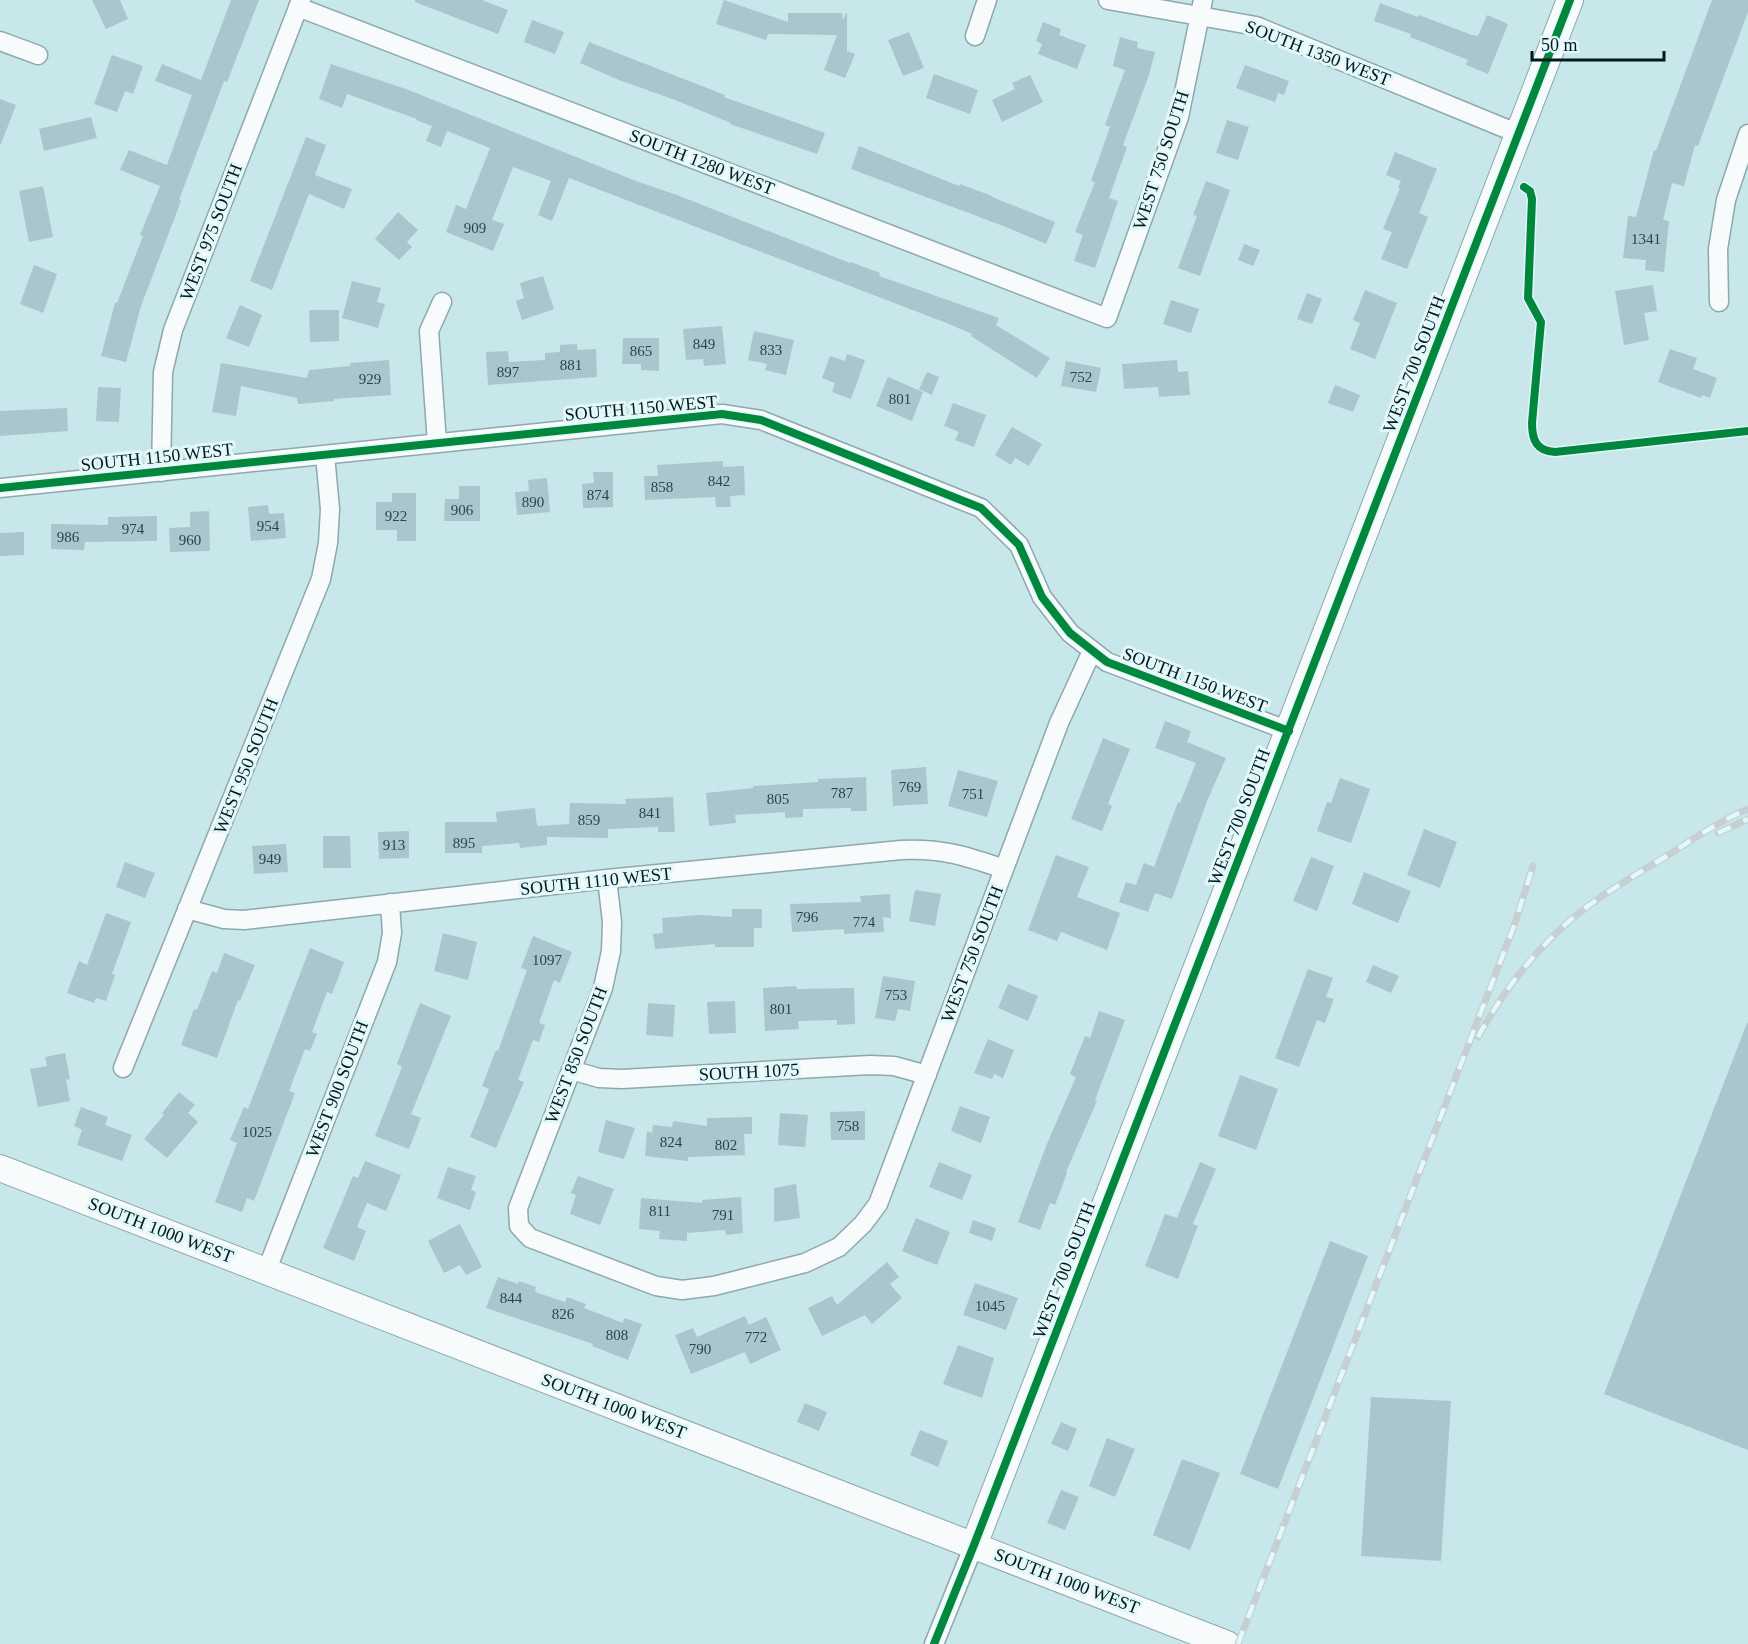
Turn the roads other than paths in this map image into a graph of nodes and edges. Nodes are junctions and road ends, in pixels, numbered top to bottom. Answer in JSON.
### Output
{"nodes":[{"id":1,"x":987,"y":0,"type":"edge"},
{"id":2,"x":1108,"y":0,"type":"edge"},
{"id":3,"x":1570,"y":0,"type":"edge"},
{"id":4,"x":299,"y":4,"type":"edge"},
{"id":5,"x":1202,"y":8,"type":"edge"},
{"id":6,"x":975,"y":36,"type":"dead end"},
{"id":7,"x":0,"y":41,"type":"edge"},
{"id":8,"x":38,"y":55,"type":"dead end"},
{"id":9,"x":1520,"y":134,"type":"junction"},
{"id":10,"x":1748,"y":134,"type":"edge"},
{"id":11,"x":442,"y":302,"type":"dead end"},
{"id":12,"x":1719,"y":302,"type":"dead end"},
{"id":13,"x":1107,"y":318,"type":"joint"},
{"id":14,"x":437,"y":443,"type":"junction"},
{"id":15,"x":325,"y":455,"type":"junction"},
{"id":16,"x":161,"y":472,"type":"junction"},
{"id":17,"x":0,"y":488,"type":"edge"},
{"id":18,"x":1092,"y":651,"type":"junction"},
{"id":19,"x":1288,"y":731,"type":"junction"},
{"id":20,"x":1004,"y":868,"type":"junction"},
{"id":21,"x":607,"y":879,"type":"junction"},
{"id":22,"x":390,"y":903,"type":"junction"},
{"id":23,"x":187,"y":909,"type":"junction"},
{"id":24,"x":123,"y":1068,"type":"dead end"},
{"id":25,"x":571,"y":1070,"type":"junction"},
{"id":26,"x":927,"y":1075,"type":"junction"},
{"id":27,"x":0,"y":1168,"type":"edge"},
{"id":28,"x":519,"y":1226,"type":"joint"},
{"id":29,"x":266,"y":1272,"type":"junction"},
{"id":30,"x":974,"y":1545,"type":"junction"},
{"id":31,"x":934,"y":1644,"type":"edge"},
{"id":32,"x":1227,"y":1644,"type":"edge"}],
"edges":[{"from":1,"to":6,"type":"street"},
{"from":2,"to":5,"type":"street","name":"SOUTH 1350 WEST"},
{"from":3,"to":9,"type":"street","name":"WEST 700 SOUTH"},
{"from":4,"to":13,"type":"street","name":"SOUTH 1280 WEST"},
{"from":4,"to":16,"type":"street","name":"WEST 975 SOUTH"},
{"from":5,"to":9,"type":"street","name":"SOUTH 1350 WEST"},
{"from":5,"to":13,"type":"street","name":"WEST 750 SOUTH"},
{"from":7,"to":8,"type":"street"},
{"from":9,"to":19,"type":"street","name":"WEST 700 SOUTH"},
{"from":10,"to":12,"type":"street"},
{"from":11,"to":14,"type":"street"},
{"from":14,"to":15,"type":"street","name":"SOUTH 1150 WEST"},
{"from":14,"to":18,"type":"street","name":"SOUTH 1150 WEST"},
{"from":15,"to":16,"type":"street","name":"SOUTH 1150 WEST"},
{"from":15,"to":23,"type":"street","name":"WEST 950 SOUTH"},
{"from":16,"to":17,"type":"street","name":"SOUTH 1150 WEST"},
{"from":18,"to":19,"type":"street","name":"SOUTH 1150 WEST"},
{"from":18,"to":20,"type":"street","name":"WEST 750 SOUTH"},
{"from":19,"to":30,"type":"street","name":"WEST 700 SOUTH"},
{"from":20,"to":21,"type":"street","name":"SOUTH 1110 WEST"},
{"from":20,"to":26,"type":"street","name":"WEST 750 SOUTH"},
{"from":21,"to":22,"type":"street","name":"SOUTH 1110 WEST"},
{"from":21,"to":25,"type":"street","name":"WEST 850 SOUTH"},
{"from":22,"to":23,"type":"street","name":"SOUTH 1110 WEST"},
{"from":22,"to":29,"type":"street","name":"WEST 900 SOUTH"},
{"from":23,"to":24,"type":"street","name":"WEST 950 SOUTH"},
{"from":25,"to":26,"type":"street","name":"SOUTH 1075"},
{"from":25,"to":28,"type":"street","name":"WEST 850 SOUTH"},
{"from":26,"to":28,"type":"street","name":"WEST 750 SOUTH"},
{"from":27,"to":29,"type":"street","name":"SOUTH 1000 WEST"},
{"from":29,"to":30,"type":"street","name":"SOUTH 1000 WEST"},
{"from":30,"to":31,"type":"street","name":"WEST 700 SOUTH"},
{"from":30,"to":32,"type":"street","name":"SOUTH 1000 WEST"}]}
